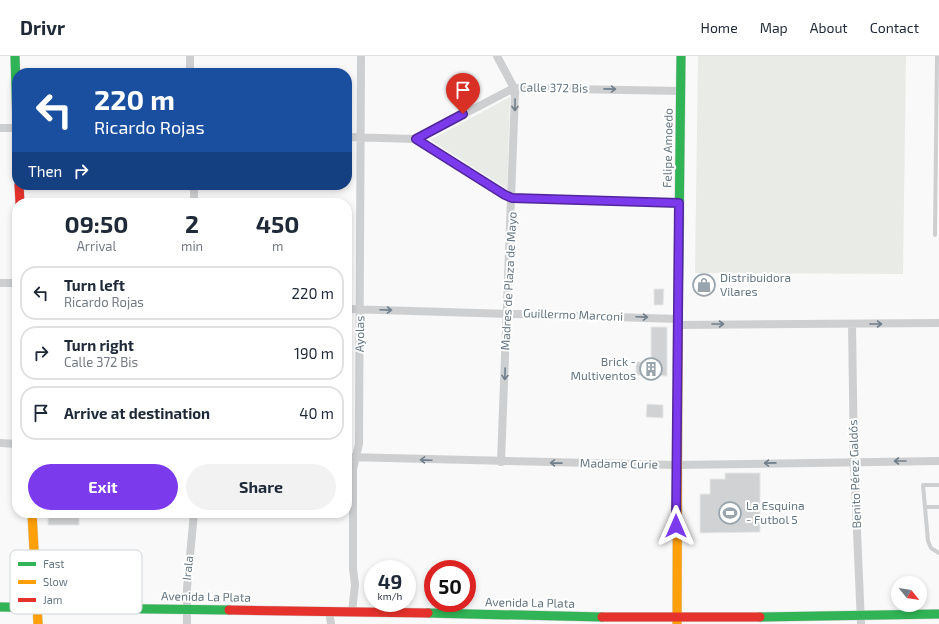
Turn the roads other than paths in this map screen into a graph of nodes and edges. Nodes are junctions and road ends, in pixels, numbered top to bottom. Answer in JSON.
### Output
{"nodes":[{"id":1,"x":15,"y":56,"type":"edge"},
{"id":2,"x":190,"y":56,"type":"edge"},
{"id":3,"x":361,"y":56,"type":"edge"},
{"id":4,"x":497,"y":56,"type":"edge"},
{"id":5,"x":681,"y":56,"type":"edge"},
{"id":6,"x":937,"y":56,"type":"edge"},
{"id":7,"x":15,"y":68,"type":"edge"},
{"id":8,"x":190,"y":68,"type":"edge"},
{"id":9,"x":514,"y":88,"type":"junction"},
{"id":10,"x":680,"y":91,"type":"junction"},
{"id":11,"x":0,"y":128,"type":"edge"},
{"id":12,"x":12,"y":128,"type":"edge"},
{"id":13,"x":352,"y":137,"type":"edge"},
{"id":14,"x":361,"y":138,"type":"junction"},
{"id":15,"x":416,"y":139,"type":"junction"},
{"id":16,"x":512,"y":198,"type":"junction"},
{"id":17,"x":679,"y":203,"type":"junction"},
{"id":18,"x":935,"y":235,"type":"dead end"},
{"id":19,"x":0,"y":283,"type":"edge"},
{"id":20,"x":12,"y":283,"type":"edge"},
{"id":21,"x":352,"y":309,"type":"edge"},
{"id":22,"x":360,"y":309,"type":"junction"},
{"id":23,"x":507,"y":313,"type":"junction"},
{"id":24,"x":679,"y":322,"type":"junction"},
{"id":25,"x":939,"y":323,"type":"edge"},
{"id":26,"x":852,"y":324,"type":"junction"},
{"id":27,"x":0,"y":443,"type":"edge"},
{"id":28,"x":12,"y":444,"type":"edge"},
{"id":29,"x":352,"y":456,"type":"edge"},
{"id":30,"x":352,"y":458,"type":"edge"},
{"id":31,"x":854,"y":461,"type":"junction"},
{"id":32,"x":939,"y":461,"type":"edge"},
{"id":33,"x":501,"y":462,"type":"junction"},
{"id":34,"x":352,"y":464,"type":"edge"},
{"id":35,"x":676,"y":465,"type":"junction"},
{"id":36,"x":939,"y":485,"type":"edge"},
{"id":37,"x":352,"y":492,"type":"edge"},
{"id":38,"x":352,"y":492,"type":"edge"},
{"id":39,"x":924,"y":507,"type":"junction"},
{"id":40,"x":939,"y":507,"type":"edge"},
{"id":41,"x":32,"y":518,"type":"edge"},
{"id":42,"x":194,"y":518,"type":"edge"},
{"id":43,"x":34,"y":550,"type":"edge"},
{"id":44,"x":939,"y":553,"type":"edge"},
{"id":45,"x":0,"y":607,"type":"edge"},
{"id":46,"x":10,"y":607,"type":"edge"},
{"id":47,"x":142,"y":609,"type":"edge"},
{"id":48,"x":186,"y":609,"type":"junction"},
{"id":49,"x":330,"y":611,"type":"junction"},
{"id":50,"x":352,"y":612,"type":"junction"},
{"id":51,"x":37,"y":614,"type":"edge"},
{"id":52,"x":860,"y":614,"type":"junction"},
{"id":53,"x":939,"y":614,"type":"edge"},
{"id":54,"x":502,"y":619,"type":"edge"},
{"id":55,"x":677,"y":621,"type":"edge"},
{"id":56,"x":38,"y":624,"type":"edge"},
{"id":57,"x":187,"y":624,"type":"edge"},
{"id":58,"x":330,"y":624,"type":"edge"},
{"id":59,"x":861,"y":624,"type":"edge"}],
"edges":[{"from":1,"to":7,"type":"main road"},
{"from":2,"to":8,"type":"street"},
{"from":3,"to":14,"type":"street","name":"Ayolas"},
{"from":4,"to":9,"type":"street","name":"Madres de Plaza de Mayo"},
{"from":5,"to":10,"type":"main road","name":"Felipe Amoedo"},
{"from":6,"to":18,"type":"lane"},
{"from":9,"to":10,"type":"street","name":"Calle 372 Bis","one_way":true},
{"from":9,"to":15,"type":"street","name":"Calle 372 Bis"},
{"from":9,"to":16,"type":"street","name":"Madres de Plaza de Mayo","one_way":true},
{"from":10,"to":17,"type":"main road","name":"Felipe Amoedo"},
{"from":11,"to":12,"type":"street"},
{"from":13,"to":14,"type":"street"},
{"from":14,"to":15,"type":"street"},
{"from":14,"to":22,"type":"street","name":"Ayolas"},
{"from":15,"to":16,"type":"street"},
{"from":16,"to":17,"type":"street"},
{"from":16,"to":23,"type":"street","name":"Madres de Plaza de Mayo"},
{"from":17,"to":24,"type":"main road","name":"Felipe Amoedo"},
{"from":19,"to":20,"type":"street"},
{"from":21,"to":22,"type":"street","name":"Guillermo Marconi"},
{"from":22,"to":23,"type":"street","name":"Guillermo Marconi","one_way":true},
{"from":22,"to":29,"type":"street","name":"Ayolas"},
{"from":23,"to":24,"type":"street","name":"Guillermo Marconi","one_way":true},
{"from":23,"to":33,"type":"street","name":"Madres de Plaza de Mayo","one_way":true},
{"from":24,"to":26,"type":"street","name":"Guillermo Marconi","one_way":true},
{"from":24,"to":35,"type":"main road","name":"Felipe Amoedo"},
{"from":26,"to":25,"type":"street","name":"Guillermo Marconi","one_way":true},
{"from":26,"to":31,"type":"street","name":"Benito Pérez Galdós"},
{"from":27,"to":28,"type":"street"},
{"from":33,"to":30,"type":"street","name":"Madame Curie","one_way":true},
{"from":32,"to":31,"type":"street","name":"Madame Curie","one_way":true},
{"from":31,"to":35,"type":"street","name":"Madame Curie","one_way":true},
{"from":31,"to":52,"type":"street","name":"Benito Pérez Galdós"},
{"from":35,"to":33,"type":"street","name":"Madame Curie","one_way":true},
{"from":34,"to":37,"type":"street","name":"Ayolas"},
{"from":35,"to":55,"type":"main road","name":"Felipe Amoedo"},
{"from":36,"to":39,"type":"lane"},
{"from":38,"to":50,"type":"street","name":"Ayolas"},
{"from":39,"to":40,"type":"lane"},
{"from":39,"to":44,"type":"lane"},
{"from":41,"to":43,"type":"main road"},
{"from":42,"to":48,"type":"street","name":"Irala"},
{"from":45,"to":46,"type":"main road","name":"Avenida La Plata"},
{"from":47,"to":48,"type":"main road","name":"Avenida La Plata"},
{"from":48,"to":49,"type":"main road","name":"Avenida La Plata"},
{"from":48,"to":57,"type":"street","name":"Irala"},
{"from":49,"to":50,"type":"main road","name":"Avenida La Plata"},
{"from":49,"to":58,"type":"street"},
{"from":50,"to":54,"type":"main road","name":"Avenida La Plata"},
{"from":51,"to":56,"type":"main road"},
{"from":52,"to":53,"type":"main road","name":"Avenida La Plata"},
{"from":52,"to":55,"type":"main road","name":"Avenida La Plata"},
{"from":52,"to":59,"type":"street","name":"Benito Pérez Galdós"},
{"from":54,"to":55,"type":"main road","name":"Avenida La Plata"}]}
